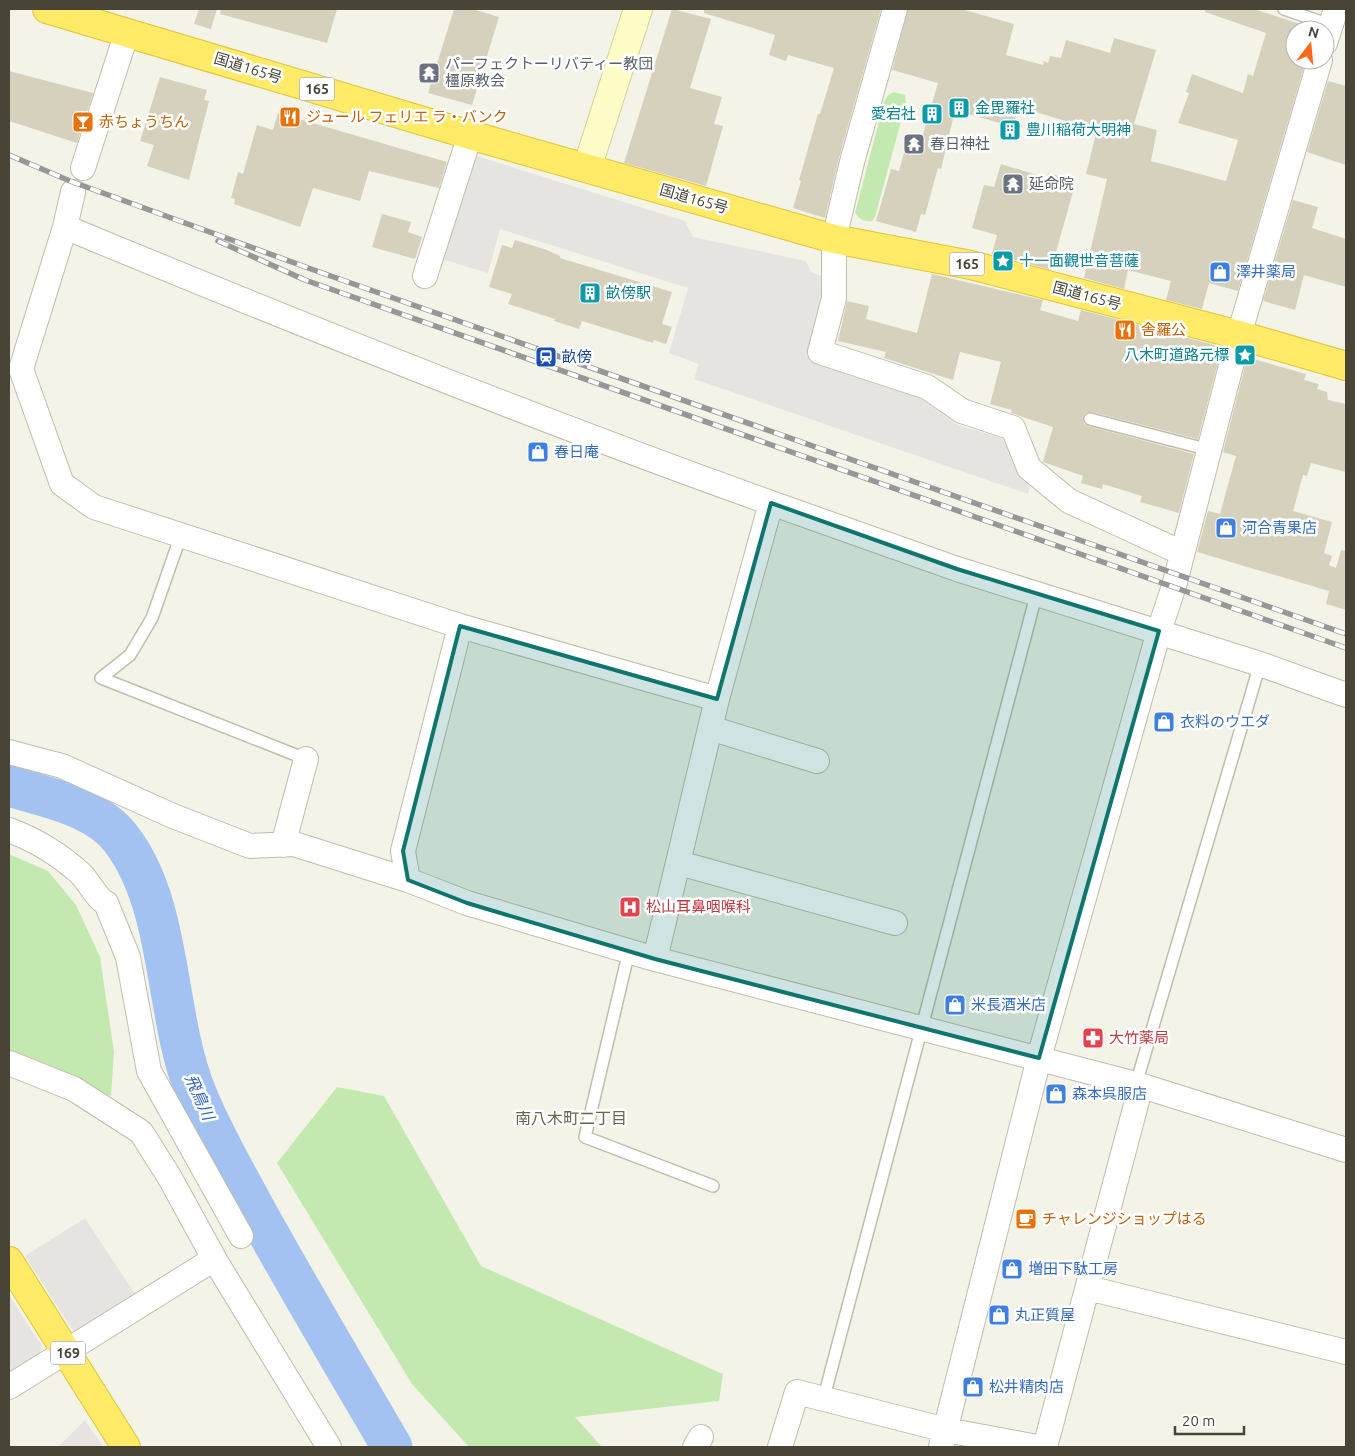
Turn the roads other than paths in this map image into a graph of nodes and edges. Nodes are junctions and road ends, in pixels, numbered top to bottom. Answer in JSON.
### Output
{"nodes":[{"id":1,"x":47,"y":9,"type":"edge"},
{"id":2,"x":638,"y":9,"type":"edge"},
{"id":3,"x":895,"y":9,"type":"edge"},
{"id":4,"x":1284,"y":9,"type":"edge"},
{"id":5,"x":1314,"y":20,"type":"edge"},
{"id":6,"x":127,"y":32,"type":"junction"},
{"id":7,"x":1317,"y":70,"type":"edge"},
{"id":8,"x":470,"y":135,"type":"junction"},
{"id":9,"x":83,"y":168,"type":"dead end"},
{"id":10,"x":588,"y":168,"type":"junction"},
{"id":11,"x":73,"y":192,"type":"dead end"},
{"id":12,"x":65,"y":227,"type":"junction"},
{"id":13,"x":834,"y":239,"type":"junction"},
{"id":14,"x":425,"y":276,"type":"dead end"},
{"id":15,"x":1239,"y":335,"type":"junction"},
{"id":16,"x":1346,"y":366,"type":"edge"},
{"id":17,"x":15,"y":367,"type":"edge"},
{"id":18,"x":1090,"y":419,"type":"dead end"},
{"id":19,"x":1210,"y":450,"type":"junction"},
{"id":20,"x":771,"y":503,"type":"junction"},
{"id":21,"x":181,"y":535,"type":"junction"},
{"id":22,"x":1182,"y":554,"type":"junction"},
{"id":23,"x":1037,"y":592,"type":"junction"},
{"id":24,"x":460,"y":626,"type":"junction"},
{"id":25,"x":1159,"y":631,"type":"junction"},
{"id":26,"x":1260,"y":664,"type":"junction"},
{"id":27,"x":1346,"y":695,"type":"edge"},
{"id":28,"x":717,"y":699,"type":"junction"},
{"id":29,"x":710,"y":728,"type":"junction"},
{"id":30,"x":9,"y":752,"type":"edge"},
{"id":31,"x":306,"y":759,"type":"joint"},
{"id":32,"x":817,"y":761,"type":"dead end"},
{"id":33,"x":9,"y":830,"type":"edge"},
{"id":34,"x":283,"y":845,"type":"junction"},
{"id":35,"x":679,"y":863,"type":"junction"},
{"id":36,"x":408,"y":880,"type":"junction"},
{"id":37,"x":895,"y":923,"type":"dead end"},
{"id":38,"x":629,"y":951,"type":"junction"},
{"id":39,"x":655,"y":958,"type":"junction"},
{"id":40,"x":922,"y":1028,"type":"junction"},
{"id":41,"x":1039,"y":1058,"type":"junction"},
{"id":42,"x":9,"y":1063,"type":"edge"},
{"id":43,"x":1139,"y":1085,"type":"junction"},
{"id":44,"x":172,"y":1116,"type":"junction"},
{"id":45,"x":1346,"y":1149,"type":"edge"},
{"id":46,"x":713,"y":1186,"type":"dead end"},
{"id":47,"x":196,"y":1226,"type":"junction"},
{"id":48,"x":241,"y":1236,"type":"dead end"},
{"id":49,"x":214,"y":1259,"type":"junction"},
{"id":50,"x":9,"y":1260,"type":"edge"},
{"id":51,"x":1088,"y":1288,"type":"junction"},
{"id":52,"x":66,"y":1351,"type":"junction"},
{"id":53,"x":1346,"y":1352,"type":"edge"},
{"id":54,"x":9,"y":1387,"type":"edge"},
{"id":55,"x":824,"y":1397,"type":"junction"},
{"id":56,"x":944,"y":1439,"type":"edge"},
{"id":57,"x":126,"y":1447,"type":"edge"},
{"id":58,"x":329,"y":1447,"type":"edge"},
{"id":59,"x":780,"y":1447,"type":"edge"},
{"id":60,"x":1037,"y":1447,"type":"edge"},
{"id":61,"x":1045,"y":1447,"type":"edge"}],
"edges":[{"from":1,"to":6,"type":"highway","name":"国道165号","number":"165"},
{"from":2,"to":10,"type":"main road"},
{"from":3,"to":13,"type":"street"},
{"from":4,"to":5,"type":"lane"},
{"from":6,"to":8,"type":"highway","name":"国道165号","number":"165"},
{"from":6,"to":9,"type":"street"},
{"from":7,"to":15,"type":"street"},
{"from":8,"to":10,"type":"highway","name":"国道165号","number":"165"},
{"from":8,"to":14,"type":"street"},
{"from":10,"to":13,"type":"highway","name":"国道165号","number":"165"},
{"from":11,"to":12,"type":"street"},
{"from":12,"to":17,"type":"street"},
{"from":12,"to":20,"type":"street"},
{"from":13,"to":15,"type":"highway","name":"国道165号","number":"165"},
{"from":13,"to":22,"type":"street"},
{"from":15,"to":16,"type":"highway","name":"国道165号","number":"165"},
{"from":15,"to":19,"type":"street"},
{"from":17,"to":21,"type":"street"},
{"from":18,"to":19,"type":"lane"},
{"from":19,"to":22,"type":"street"},
{"from":20,"to":23,"type":"street"},
{"from":20,"to":28,"type":"street"},
{"from":21,"to":24,"type":"street"},
{"from":21,"to":31,"type":"lane"},
{"from":22,"to":25,"type":"street"},
{"from":23,"to":25,"type":"street"},
{"from":23,"to":40,"type":"lane"},
{"from":24,"to":28,"type":"street"},
{"from":24,"to":36,"type":"street"},
{"from":25,"to":26,"type":"street"},
{"from":25,"to":41,"type":"street"},
{"from":26,"to":27,"type":"street"},
{"from":26,"to":43,"type":"lane"},
{"from":28,"to":29,"type":"street"},
{"from":29,"to":32,"type":"street"},
{"from":29,"to":35,"type":"street"},
{"from":30,"to":34,"type":"street"},
{"from":31,"to":34,"type":"street"},
{"from":33,"to":44,"type":"street"},
{"from":34,"to":36,"type":"street"},
{"from":35,"to":37,"type":"street"},
{"from":35,"to":39,"type":"street"},
{"from":36,"to":38,"type":"street"},
{"from":38,"to":39,"type":"street"},
{"from":38,"to":46,"type":"lane"},
{"from":39,"to":40,"type":"street"},
{"from":40,"to":41,"type":"street"},
{"from":40,"to":55,"type":"lane"},
{"from":41,"to":43,"type":"street"},
{"from":41,"to":56,"type":"street"},
{"from":42,"to":47,"type":"street"},
{"from":43,"to":45,"type":"street"},
{"from":43,"to":51,"type":"street"},
{"from":44,"to":47,"type":"street"},
{"from":44,"to":48,"type":"street"},
{"from":47,"to":49,"type":"street"},
{"from":49,"to":52,"type":"street"},
{"from":49,"to":58,"type":"street"},
{"from":50,"to":52,"type":"highway","number":"169"},
{"from":51,"to":53,"type":"street"},
{"from":51,"to":61,"type":"street"},
{"from":52,"to":54,"type":"street"},
{"from":52,"to":57,"type":"highway","number":"169"},
{"from":55,"to":56,"type":"street"},
{"from":55,"to":59,"type":"street"},
{"from":56,"to":60,"type":"street"}]}
